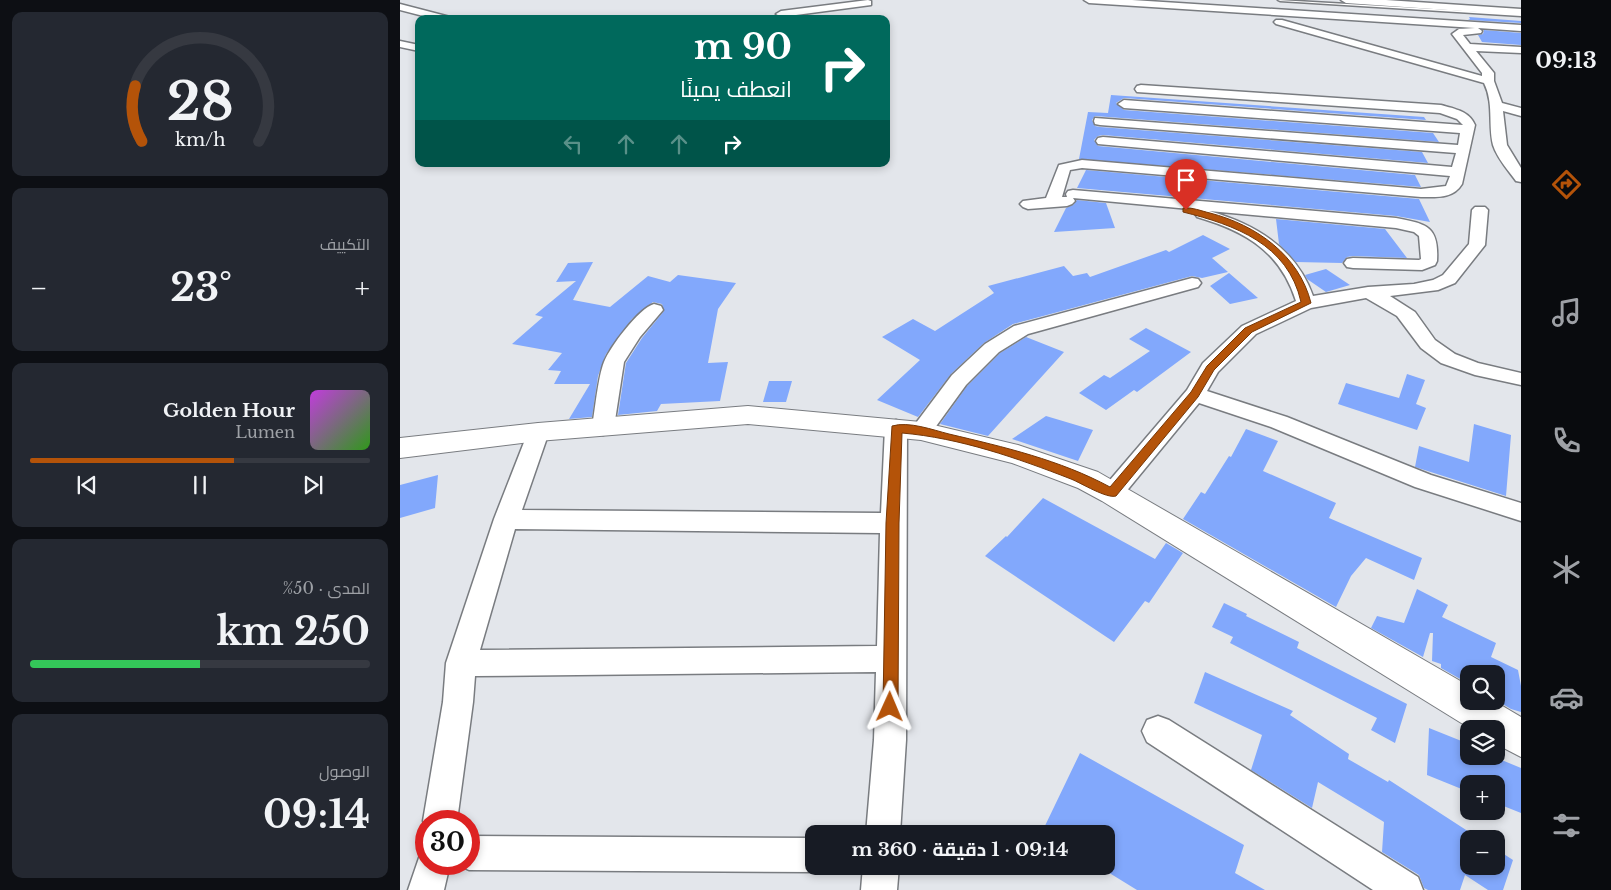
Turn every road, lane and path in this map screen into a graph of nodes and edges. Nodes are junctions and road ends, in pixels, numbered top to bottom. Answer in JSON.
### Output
{"nodes":[{"id":1,"x":1089,"y":0,"type":"edge"},
{"id":2,"x":1238,"y":0,"type":"edge"},
{"id":3,"x":1280,"y":0,"type":"edge"},
{"id":4,"x":1346,"y":0,"type":"edge"},
{"id":5,"x":869,"y":2,"type":"edge"},
{"id":6,"x":1440,"y":6,"type":"edge"},
{"id":7,"x":400,"y":7,"type":"edge"},
{"id":8,"x":1245,"y":10,"type":"junction"},
{"id":9,"x":400,"y":12,"type":"edge"},
{"id":10,"x":1521,"y":13,"type":"edge"},
{"id":11,"x":781,"y":14,"type":"dead end"},
{"id":12,"x":431,"y":15,"type":"edge"},
{"id":13,"x":867,"y":15,"type":"dead end"},
{"id":14,"x":415,"y":17,"type":"edge"},
{"id":15,"x":1446,"y":23,"type":"junction"},
{"id":16,"x":1521,"y":28,"type":"edge"},
{"id":17,"x":1521,"y":34,"type":"edge"},
{"id":18,"x":400,"y":44,"type":"edge"},
{"id":19,"x":1467,"y":46,"type":"junction"},
{"id":20,"x":415,"y":47,"type":"edge"},
{"id":21,"x":1521,"y":50,"type":"edge"},
{"id":22,"x":1488,"y":81,"type":"junction"},
{"id":23,"x":1141,"y":89,"type":"dead end"},
{"id":24,"x":1124,"y":104,"type":"dead end"},
{"id":25,"x":1496,"y":105,"type":"junction"},
{"id":26,"x":1521,"y":112,"type":"edge"},
{"id":27,"x":1100,"y":121,"type":"dead end"},
{"id":28,"x":1468,"y":130,"type":"junction"},
{"id":29,"x":1103,"y":141,"type":"dead end"},
{"id":30,"x":1462,"y":149,"type":"junction"},
{"id":31,"x":1082,"y":164,"type":"junction"},
{"id":32,"x":1457,"y":172,"type":"junction"},
{"id":33,"x":1521,"y":178,"type":"edge"},
{"id":34,"x":1072,"y":197,"type":"junction"},
{"id":35,"x":1053,"y":201,"type":"junction"},
{"id":36,"x":1028,"y":204,"type":"dead end"},
{"id":37,"x":1480,"y":210,"type":"dead end"},
{"id":38,"x":1353,"y":263,"type":"dead end"},
{"id":39,"x":1192,"y":284,"type":"dead end"},
{"id":40,"x":1368,"y":292,"type":"junction"},
{"id":41,"x":1306,"y":303,"type":"junction"},
{"id":42,"x":654,"y":310,"type":"dead end"},
{"id":43,"x":1518,"y":379,"type":"dead end"},
{"id":44,"x":1195,"y":394,"type":"junction"},
{"id":45,"x":603,"y":427,"type":"junction"},
{"id":46,"x":909,"y":430,"type":"junction"},
{"id":47,"x":538,"y":432,"type":"junction"},
{"id":48,"x":400,"y":448,"type":"edge"},
{"id":49,"x":1112,"y":493,"type":"junction"},
{"id":50,"x":1521,"y":512,"type":"edge"},
{"id":51,"x":506,"y":519,"type":"junction"},
{"id":52,"x":893,"y":523,"type":"junction"},
{"id":53,"x":891,"y":658,"type":"junction"},
{"id":54,"x":461,"y":663,"type":"junction"},
{"id":55,"x":1158,"y":731,"type":"dead end"},
{"id":56,"x":1521,"y":738,"type":"edge"},
{"id":57,"x":442,"y":810,"type":"edge"},
{"id":58,"x":884,"y":825,"type":"edge"},
{"id":59,"x":480,"y":853,"type":"edge"},
{"id":60,"x":805,"y":855,"type":"edge"},
{"id":61,"x":430,"y":875,"type":"edge"},
{"id":62,"x":880,"y":875,"type":"edge"},
{"id":63,"x":426,"y":890,"type":"edge"},
{"id":64,"x":879,"y":890,"type":"edge"},
{"id":65,"x":1405,"y":890,"type":"edge"}],
"edges":[{"from":1,"to":8,"type":"street"},
{"from":2,"to":8,"type":"street"},
{"from":3,"to":6,"type":"lane"},
{"from":4,"to":6,"type":"street"},
{"from":5,"to":11,"type":"street"},
{"from":5,"to":13,"type":"street"},
{"from":6,"to":10,"type":"street"},
{"from":6,"to":15,"type":"street"},
{"from":7,"to":12,"type":"street"},
{"from":8,"to":15,"type":"street"},
{"from":8,"to":22,"type":"street"},
{"from":9,"to":14,"type":"street"},
{"from":15,"to":16,"type":"street"},
{"from":17,"to":19,"type":"street"},
{"from":18,"to":20,"type":"street"},
{"from":19,"to":21,"type":"street"},
{"from":19,"to":22,"type":"street"},
{"from":22,"to":25,"type":"street"},
{"from":23,"to":28,"type":"street"},
{"from":24,"to":28,"type":"street"},
{"from":25,"to":26,"type":"street"},
{"from":25,"to":33,"type":"street"},
{"from":27,"to":30,"type":"street"},
{"from":28,"to":30,"type":"street"},
{"from":29,"to":32,"type":"street"},
{"from":30,"to":32,"type":"street"},
{"from":31,"to":32,"type":"street"},
{"from":31,"to":34,"type":"street"},
{"from":31,"to":35,"type":"street"},
{"from":34,"to":35,"type":"street"},
{"from":34,"to":38,"type":"street"},
{"from":34,"to":41,"type":"street"},
{"from":35,"to":36,"type":"street"},
{"from":37,"to":40,"type":"street"},
{"from":39,"to":46,"type":"street"},
{"from":40,"to":41,"type":"street"},
{"from":40,"to":43,"type":"street"},
{"from":41,"to":44,"type":"street"},
{"from":42,"to":45,"type":"street"},
{"from":44,"to":49,"type":"street"},
{"from":44,"to":50,"type":"street"},
{"from":45,"to":46,"type":"street"},
{"from":45,"to":47,"type":"street"},
{"from":46,"to":49,"type":"street"},
{"from":46,"to":52,"type":"street"},
{"from":47,"to":48,"type":"street"},
{"from":47,"to":51,"type":"street"},
{"from":49,"to":56,"type":"street"},
{"from":51,"to":52,"type":"street"},
{"from":51,"to":54,"type":"street"},
{"from":52,"to":53,"type":"street"},
{"from":53,"to":54,"type":"street"},
{"from":53,"to":58,"type":"street"},
{"from":54,"to":57,"type":"street"},
{"from":55,"to":65,"type":"street"},
{"from":59,"to":60,"type":"street"},
{"from":61,"to":63,"type":"street"},
{"from":62,"to":64,"type":"street"}]}
